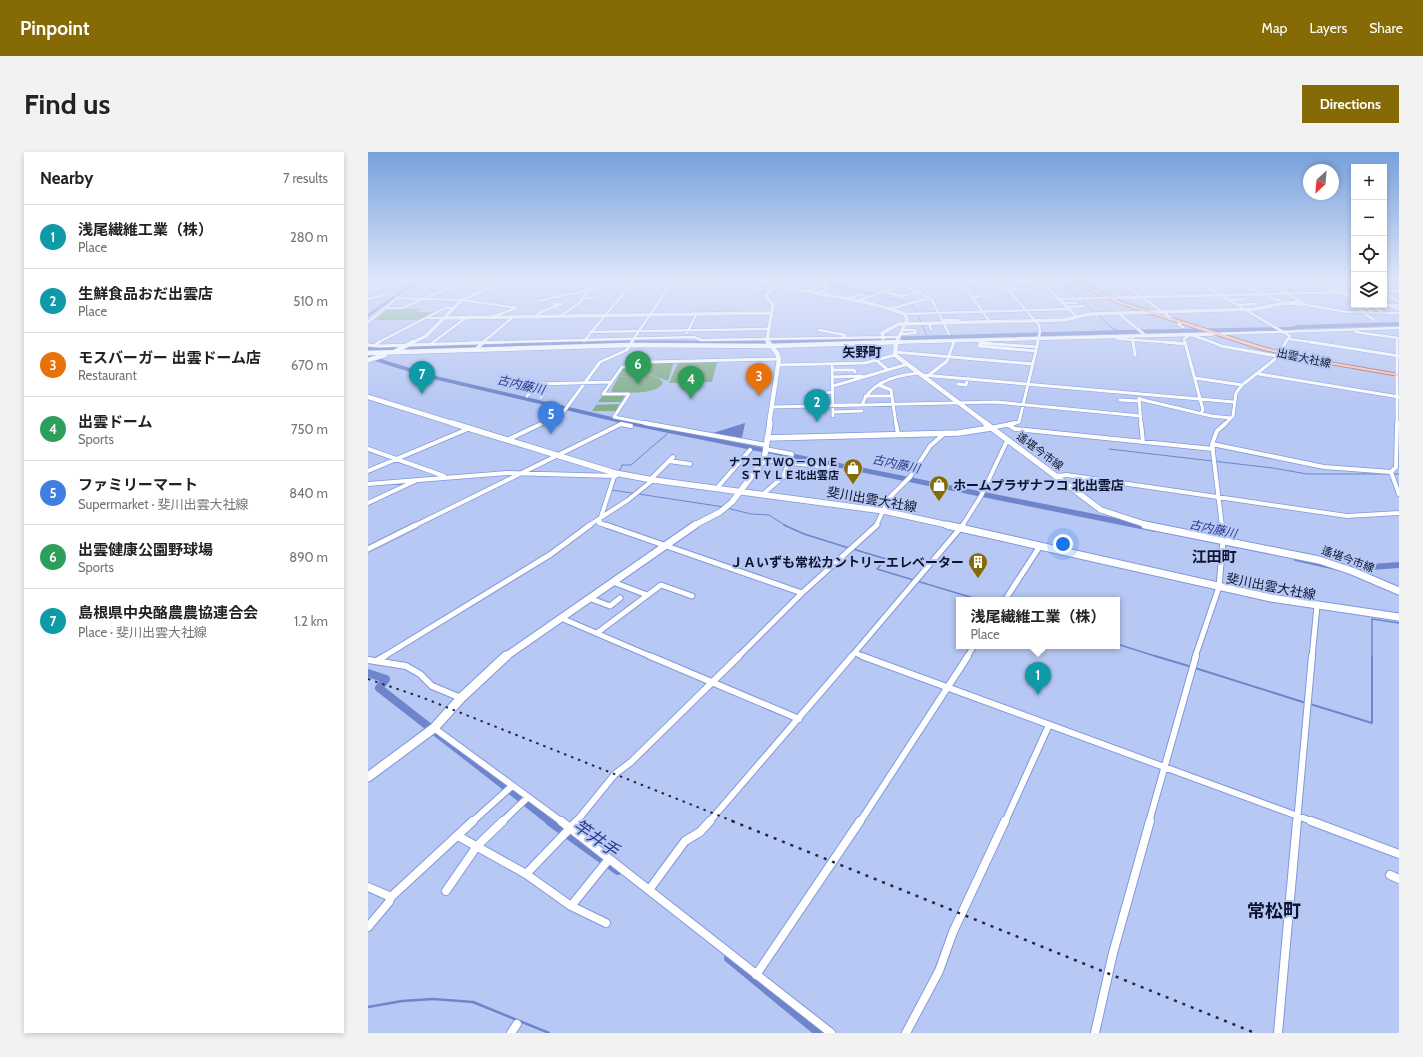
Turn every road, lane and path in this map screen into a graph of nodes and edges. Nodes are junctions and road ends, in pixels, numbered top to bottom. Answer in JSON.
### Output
{"nodes":[{"id":1,"x":421,"y":321,"type":"edge"},
{"id":2,"x":441,"y":321,"type":"edge"},
{"id":3,"x":462,"y":321,"type":"edge"},
{"id":4,"x":508,"y":321,"type":"edge"},
{"id":5,"x":600,"y":321,"type":"edge"},
{"id":6,"x":647,"y":321,"type":"edge"},
{"id":7,"x":693,"y":321,"type":"edge"},
{"id":8,"x":770,"y":321,"type":"edge"},
{"id":9,"x":907,"y":321,"type":"edge"},
{"id":10,"x":950,"y":321,"type":"edge"},
{"id":11,"x":1030,"y":321,"type":"edge"},
{"id":12,"x":1035,"y":321,"type":"edge"},
{"id":13,"x":1128,"y":321,"type":"edge"},
{"id":14,"x":1174,"y":321,"type":"edge"},
{"id":15,"x":1266,"y":321,"type":"edge"},
{"id":16,"x":944,"y":322,"type":"junction"},
{"id":17,"x":990,"y":322,"type":"joint"},
{"id":18,"x":906,"y":324,"type":"junction"},
{"id":19,"x":929,"y":324,"type":"junction"},
{"id":20,"x":1399,"y":328,"type":"edge"},
{"id":21,"x":769,"y":329,"type":"junction"},
{"id":22,"x":931,"y":329,"type":"dead end"},
{"id":23,"x":1378,"y":329,"type":"junction"},
{"id":24,"x":689,"y":330,"type":"junction"},
{"id":25,"x":819,"y":330,"type":"dead end"},
{"id":26,"x":1340,"y":330,"type":"junction"},
{"id":27,"x":1283,"y":331,"type":"junction"},
{"id":28,"x":590,"y":332,"type":"junction"},
{"id":29,"x":640,"y":332,"type":"junction"},
{"id":30,"x":1212,"y":333,"type":"junction"},
{"id":31,"x":949,"y":334,"type":"dead end"},
{"id":32,"x":1145,"y":335,"type":"junction"},
{"id":33,"x":1190,"y":335,"type":"junction"},
{"id":34,"x":1113,"y":336,"type":"junction"},
{"id":35,"x":1128,"y":336,"type":"junction"},
{"id":36,"x":899,"y":337,"type":"junction"},
{"id":37,"x":685,"y":338,"type":"junction"},
{"id":38,"x":844,"y":338,"type":"junction"},
{"id":39,"x":883,"y":338,"type":"junction"},
{"id":40,"x":1039,"y":338,"type":"junction"},
{"id":41,"x":1398,"y":338,"type":"edge"},
{"id":42,"x":1288,"y":339,"type":"junction"},
{"id":43,"x":635,"y":340,"type":"junction"},
{"id":44,"x":767,"y":340,"type":"junction"},
{"id":45,"x":1133,"y":340,"type":"junction"},
{"id":46,"x":584,"y":341,"type":"junction"},
{"id":47,"x":955,"y":341,"type":"junction"},
{"id":48,"x":981,"y":341,"type":"junction"},
{"id":49,"x":483,"y":343,"type":"junction"},
{"id":50,"x":432,"y":344,"type":"junction"},
{"id":51,"x":1185,"y":344,"type":"junction"},
{"id":52,"x":368,"y":345,"type":"edge"},
{"id":53,"x":410,"y":345,"type":"junction"},
{"id":54,"x":631,"y":345,"type":"junction"},
{"id":55,"x":379,"y":346,"type":"junction"},
{"id":56,"x":769,"y":346,"type":"junction"},
{"id":57,"x":476,"y":349,"type":"junction"},
{"id":58,"x":1036,"y":349,"type":"junction"},
{"id":59,"x":368,"y":353,"type":"edge"},
{"id":60,"x":391,"y":353,"type":"junction"},
{"id":61,"x":895,"y":354,"type":"junction"},
{"id":62,"x":1135,"y":354,"type":"dead end"},
{"id":63,"x":1278,"y":355,"type":"junction"},
{"id":64,"x":1398,"y":356,"type":"edge"},
{"id":65,"x":948,"y":357,"type":"junction"},
{"id":66,"x":779,"y":359,"type":"junction"},
{"id":67,"x":368,"y":360,"type":"edge"},
{"id":68,"x":876,"y":360,"type":"junction"},
{"id":69,"x":832,"y":364,"type":"junction"},
{"id":70,"x":908,"y":364,"type":"junction"},
{"id":71,"x":1033,"y":364,"type":"junction"},
{"id":72,"x":778,"y":365,"type":"junction"},
{"id":73,"x":832,"y":370,"type":"junction"},
{"id":74,"x":888,"y":370,"type":"junction"},
{"id":75,"x":854,"y":372,"type":"dead end"},
{"id":76,"x":921,"y":374,"type":"junction"},
{"id":77,"x":1259,"y":374,"type":"junction"},
{"id":78,"x":929,"y":375,"type":"junction"},
{"id":79,"x":1398,"y":375,"type":"edge"},
{"id":80,"x":869,"y":376,"type":"junction"},
{"id":81,"x":833,"y":377,"type":"junction"},
{"id":82,"x":968,"y":378,"type":"junction"},
{"id":83,"x":1195,"y":378,"type":"junction"},
{"id":84,"x":989,"y":380,"type":"junction"},
{"id":85,"x":852,"y":381,"type":"junction"},
{"id":86,"x":1002,"y":381,"type":"junction"},
{"id":87,"x":611,"y":382,"type":"junction"},
{"id":88,"x":585,"y":383,"type":"junction"},
{"id":89,"x":856,"y":383,"type":"dead end"},
{"id":90,"x":1028,"y":383,"type":"junction"},
{"id":91,"x":958,"y":384,"type":"dead end"},
{"id":92,"x":879,"y":385,"type":"junction"},
{"id":93,"x":1242,"y":385,"type":"junction"},
{"id":94,"x":833,"y":386,"type":"junction"},
{"id":95,"x":987,"y":386,"type":"dead end"},
{"id":96,"x":1062,"y":386,"type":"junction"},
{"id":97,"x":1000,"y":387,"type":"dead end"},
{"id":98,"x":1075,"y":387,"type":"junction"},
{"id":99,"x":1096,"y":389,"type":"junction"},
{"id":100,"x":833,"y":392,"type":"junction"},
{"id":101,"x":1062,"y":393,"type":"dead end"},
{"id":102,"x":1138,"y":393,"type":"junction"},
{"id":103,"x":1075,"y":394,"type":"dead end"},
{"id":104,"x":814,"y":395,"type":"dead end"},
{"id":105,"x":865,"y":396,"type":"junction"},
{"id":106,"x":892,"y":396,"type":"junction"},
{"id":107,"x":1096,"y":396,"type":"dead end"},
{"id":108,"x":368,"y":397,"type":"edge"},
{"id":109,"x":541,"y":397,"type":"dead end"},
{"id":110,"x":1398,"y":397,"type":"edge"},
{"id":111,"x":1200,"y":398,"type":"junction"},
{"id":112,"x":1120,"y":400,"type":"dead end"},
{"id":113,"x":1139,"y":400,"type":"junction"},
{"id":114,"x":1234,"y":402,"type":"junction"},
{"id":115,"x":959,"y":403,"type":"junction"},
{"id":116,"x":893,"y":404,"type":"junction"},
{"id":117,"x":1023,"y":404,"type":"junction"},
{"id":118,"x":862,"y":405,"type":"junction"},
{"id":119,"x":834,"y":406,"type":"junction"},
{"id":120,"x":772,"y":407,"type":"junction"},
{"id":121,"x":862,"y":411,"type":"dead end"},
{"id":122,"x":834,"y":412,"type":"junction"},
{"id":123,"x":1201,"y":413,"type":"junction"},
{"id":124,"x":833,"y":416,"type":"dead end"},
{"id":125,"x":1141,"y":416,"type":"junction"},
{"id":126,"x":1231,"y":418,"type":"junction"},
{"id":127,"x":631,"y":426,"type":"dead end"},
{"id":128,"x":1010,"y":426,"type":"junction"},
{"id":129,"x":470,"y":428,"type":"junction"},
{"id":130,"x":991,"y":428,"type":"junction"},
{"id":131,"x":945,"y":433,"type":"junction"},
{"id":132,"x":898,"y":434,"type":"junction"},
{"id":133,"x":767,"y":438,"type":"junction"},
{"id":134,"x":507,"y":440,"type":"junction"},
{"id":135,"x":1010,"y":441,"type":"junction"},
{"id":136,"x":1143,"y":442,"type":"junction"},
{"id":137,"x":1212,"y":444,"type":"junction"},
{"id":138,"x":765,"y":447,"type":"junction"},
{"id":139,"x":368,"y":449,"type":"edge"},
{"id":140,"x":1213,"y":449,"type":"junction"},
{"id":141,"x":750,"y":450,"type":"dead end"},
{"id":142,"x":557,"y":456,"type":"junction"},
{"id":143,"x":673,"y":457,"type":"dead end"},
{"id":144,"x":397,"y":459,"type":"junction"},
{"id":145,"x":764,"y":460,"type":"junction"},
{"id":146,"x":669,"y":461,"type":"junction"},
{"id":147,"x":789,"y":463,"type":"junction"},
{"id":148,"x":690,"y":464,"type":"dead end"},
{"id":149,"x":828,"y":467,"type":"dead end"},
{"id":150,"x":368,"y":471,"type":"edge"},
{"id":151,"x":1391,"y":472,"type":"junction"},
{"id":152,"x":523,"y":473,"type":"junction"},
{"id":153,"x":616,"y":476,"type":"junction"},
{"id":154,"x":1055,"y":476,"type":"junction"},
{"id":155,"x":446,"y":477,"type":"junction"},
{"id":156,"x":420,"y":479,"type":"junction"},
{"id":157,"x":651,"y":480,"type":"junction"},
{"id":158,"x":368,"y":484,"type":"edge"},
{"id":159,"x":717,"y":488,"type":"junction"},
{"id":160,"x":740,"y":491,"type":"junction"},
{"id":161,"x":763,"y":494,"type":"junction"},
{"id":162,"x":1399,"y":494,"type":"edge"},
{"id":163,"x":1219,"y":497,"type":"junction"},
{"id":164,"x":368,"y":503,"type":"edge"},
{"id":165,"x":884,"y":511,"type":"junction"},
{"id":166,"x":1399,"y":512,"type":"edge"},
{"id":167,"x":601,"y":518,"type":"junction"},
{"id":168,"x":961,"y":528,"type":"junction"},
{"id":169,"x":1223,"y":541,"type":"junction"},
{"id":170,"x":665,"y":545,"type":"junction"},
{"id":171,"x":1040,"y":546,"type":"junction"},
{"id":172,"x":368,"y":549,"type":"edge"},
{"id":173,"x":613,"y":582,"type":"junction"},
{"id":174,"x":1219,"y":587,"type":"junction"},
{"id":175,"x":1399,"y":591,"type":"edge"},
{"id":176,"x":802,"y":593,"type":"junction"},
{"id":177,"x":647,"y":595,"type":"junction"},
{"id":178,"x":692,"y":596,"type":"dead end"},
{"id":179,"x":1007,"y":597,"type":"edge"},
{"id":180,"x":589,"y":598,"type":"junction"},
{"id":181,"x":620,"y":598,"type":"dead end"},
{"id":182,"x":1317,"y":606,"type":"junction"},
{"id":183,"x":1399,"y":617,"type":"edge"},
{"id":184,"x":560,"y":618,"type":"junction"},
{"id":185,"x":597,"y":633,"type":"junction"},
{"id":186,"x":972,"y":649,"type":"edge"},
{"id":187,"x":855,"y":653,"type":"junction"},
{"id":188,"x":368,"y":660,"type":"edge"},
{"id":189,"x":376,"y":661,"type":"junction"},
{"id":190,"x":712,"y":681,"type":"junction"},
{"id":191,"x":946,"y":687,"type":"junction"},
{"id":192,"x":461,"y":698,"type":"junction"},
{"id":193,"x":799,"y":719,"type":"junction"},
{"id":194,"x":1049,"y":724,"type":"junction"},
{"id":195,"x":434,"y":728,"type":"junction"},
{"id":196,"x":1166,"y":768,"type":"junction"},
{"id":197,"x":368,"y":777,"type":"edge"},
{"id":198,"x":512,"y":786,"type":"junction"},
{"id":199,"x":528,"y":798,"type":"junction"},
{"id":200,"x":1298,"y":816,"type":"junction"},
{"id":201,"x":571,"y":829,"type":"junction"},
{"id":202,"x":458,"y":836,"type":"junction"},
{"id":203,"x":477,"y":846,"type":"junction"},
{"id":204,"x":1399,"y":854,"type":"edge"},
{"id":205,"x":609,"y":860,"type":"junction"},
{"id":206,"x":526,"y":874,"type":"junction"},
{"id":207,"x":1390,"y":876,"type":"dead end"},
{"id":208,"x":1399,"y":879,"type":"edge"},
{"id":209,"x":368,"y":888,"type":"edge"},
{"id":210,"x":648,"y":890,"type":"junction"},
{"id":211,"x":446,"y":891,"type":"dead end"},
{"id":212,"x":391,"y":897,"type":"junction"},
{"id":213,"x":571,"y":906,"type":"junction"},
{"id":214,"x":606,"y":923,"type":"dead end"},
{"id":215,"x":368,"y":926,"type":"edge"},
{"id":216,"x":756,"y":975,"type":"junction"},
{"id":217,"x":517,"y":1024,"type":"dead end"},
{"id":218,"x":511,"y":1033,"type":"edge"},
{"id":219,"x":831,"y":1033,"type":"edge"},
{"id":220,"x":906,"y":1033,"type":"edge"},
{"id":221,"x":1095,"y":1033,"type":"edge"},
{"id":222,"x":1278,"y":1033,"type":"edge"}],
"edges":[{"from":1,"to":55,"type":"street"},
{"from":2,"to":53,"type":"street"},
{"from":3,"to":50,"type":"street"},
{"from":4,"to":49,"type":"street"},
{"from":5,"to":28,"type":"street"},
{"from":6,"to":29,"type":"street"},
{"from":7,"to":24,"type":"street"},
{"from":8,"to":21,"type":"street"},
{"from":9,"to":18,"type":"street"},
{"from":10,"to":16,"type":"street"},
{"from":11,"to":17,"type":"street"},
{"from":12,"to":40,"type":"street"},
{"from":13,"to":32,"type":"street"},
{"from":14,"to":30,"type":"main road","name":"出雲大社線"},
{"from":15,"to":27,"type":"street"},
{"from":16,"to":17,"type":"street"},
{"from":16,"to":19,"type":"street"},
{"from":16,"to":31,"type":"street"},
{"from":18,"to":19,"type":"street"},
{"from":18,"to":36,"type":"street"},
{"from":18,"to":39,"type":"street"},
{"from":19,"to":22,"type":"street"},
{"from":20,"to":23,"type":"street"},
{"from":21,"to":24,"type":"street"},
{"from":21,"to":44,"type":"street"},
{"from":23,"to":26,"type":"street"},
{"from":23,"to":41,"type":"street"},
{"from":24,"to":29,"type":"street"},
{"from":24,"to":37,"type":"street"},
{"from":25,"to":38,"type":"street"},
{"from":26,"to":27,"type":"street"},
{"from":26,"to":41,"type":"street"},
{"from":27,"to":30,"type":"street"},
{"from":27,"to":42,"type":"street"},
{"from":28,"to":29,"type":"street"},
{"from":28,"to":46,"type":"street"},
{"from":29,"to":43,"type":"street"},
{"from":30,"to":33,"type":"street"},
{"from":30,"to":63,"type":"main road","name":"出雲大社線"},
{"from":32,"to":33,"type":"street"},
{"from":32,"to":35,"type":"street"},
{"from":33,"to":51,"type":"street"},
{"from":33,"to":63,"type":"street"},
{"from":34,"to":35,"type":"street"},
{"from":34,"to":40,"type":"street"},
{"from":34,"to":45,"type":"street"},
{"from":35,"to":45,"type":"street"},
{"from":36,"to":39,"type":"street"},
{"from":36,"to":47,"type":"street"},
{"from":36,"to":56,"type":"street"},
{"from":36,"to":61,"type":"street"},
{"from":37,"to":43,"type":"street"},
{"from":37,"to":44,"type":"street"},
{"from":38,"to":39,"type":"street"},
{"from":38,"to":44,"type":"street"},
{"from":40,"to":48,"type":"street"},
{"from":40,"to":58,"type":"street"},
{"from":41,"to":64,"type":"street"},
{"from":42,"to":63,"type":"street"},
{"from":42,"to":64,"type":"street"},
{"from":43,"to":46,"type":"street"},
{"from":43,"to":54,"type":"street"},
{"from":44,"to":56,"type":"street"},
{"from":45,"to":51,"type":"street"},
{"from":45,"to":62,"type":"street"},
{"from":46,"to":49,"type":"street"},
{"from":47,"to":48,"type":"street"},
{"from":47,"to":65,"type":"street"},
{"from":48,"to":58,"type":"street"},
{"from":49,"to":50,"type":"street"},
{"from":49,"to":57,"type":"street"},
{"from":50,"to":53,"type":"street"},
{"from":51,"to":83,"type":"street"},
{"from":52,"to":55,"type":"street"},
{"from":53,"to":55,"type":"street"},
{"from":53,"to":60,"type":"street"},
{"from":54,"to":56,"type":"street"},
{"from":54,"to":57,"type":"street"},
{"from":54,"to":88,"type":"street"},
{"from":56,"to":66,"type":"street"},
{"from":57,"to":60,"type":"street"},
{"from":58,"to":71,"type":"street"},
{"from":59,"to":60,"type":"street"},
{"from":60,"to":67,"type":"street"},
{"from":61,"to":65,"type":"street"},
{"from":61,"to":68,"type":"street"},
{"from":61,"to":70,"type":"street","name":"遙堪今市線"},
{"from":63,"to":77,"type":"street"},
{"from":63,"to":79,"type":"main road","name":"出雲大社線"},
{"from":64,"to":79,"type":"street"},
{"from":65,"to":71,"type":"street"},
{"from":65,"to":78,"type":"street"},
{"from":66,"to":72,"type":"street"},
{"from":66,"to":87,"type":"street"},
{"from":68,"to":69,"type":"street"},
{"from":68,"to":74,"type":"street"},
{"from":69,"to":72,"type":"street"},
{"from":69,"to":73,"type":"street"},
{"from":70,"to":74,"type":"street"},
{"from":70,"to":76,"type":"street","name":"遙堪今市線"},
{"from":71,"to":90,"type":"street"},
{"from":72,"to":120,"type":"street"},
{"from":73,"to":75,"type":"street"},
{"from":73,"to":81,"type":"street"},
{"from":74,"to":80,"type":"street"},
{"from":76,"to":78,"type":"street"},
{"from":76,"to":92,"type":"street"},
{"from":76,"to":115,"type":"street","name":"遙堪今市線"},
{"from":77,"to":93,"type":"street"},
{"from":77,"to":110,"type":"street"},
{"from":78,"to":82,"type":"street"},
{"from":79,"to":110,"type":"street"},
{"from":80,"to":81,"type":"street"},
{"from":80,"to":85,"type":"street"},
{"from":81,"to":94,"type":"street"},
{"from":82,"to":84,"type":"street"},
{"from":82,"to":91,"type":"street"},
{"from":83,"to":93,"type":"street"},
{"from":83,"to":111,"type":"street"},
{"from":84,"to":86,"type":"street"},
{"from":84,"to":95,"type":"street"},
{"from":85,"to":89,"type":"street"},
{"from":85,"to":94,"type":"street"},
{"from":86,"to":90,"type":"street"},
{"from":86,"to":97,"type":"street"},
{"from":87,"to":88,"type":"street"},
{"from":87,"to":138,"type":"street"},
{"from":88,"to":109,"type":"street"},
{"from":88,"to":134,"type":"street"},
{"from":90,"to":96,"type":"street"},
{"from":90,"to":117,"type":"street"},
{"from":92,"to":105,"type":"street"},
{"from":92,"to":106,"type":"street"},
{"from":93,"to":114,"type":"street"},
{"from":94,"to":100,"type":"street"},
{"from":96,"to":98,"type":"street"},
{"from":96,"to":101,"type":"street"},
{"from":98,"to":99,"type":"street"},
{"from":98,"to":103,"type":"street"},
{"from":99,"to":102,"type":"street"},
{"from":99,"to":107,"type":"street"},
{"from":100,"to":104,"type":"street"},
{"from":100,"to":119,"type":"street"},
{"from":102,"to":111,"type":"street"},
{"from":102,"to":113,"type":"street"},
{"from":105,"to":106,"type":"street"},
{"from":105,"to":118,"type":"street"},
{"from":106,"to":116,"type":"street"},
{"from":108,"to":129,"type":"street","name":"斐川出雲大社線"},
{"from":110,"to":151,"type":"street"},
{"from":111,"to":114,"type":"street"},
{"from":111,"to":123,"type":"street"},
{"from":112,"to":113,"type":"street"},
{"from":113,"to":123,"type":"street"},
{"from":113,"to":125,"type":"street"},
{"from":114,"to":126,"type":"street"},
{"from":115,"to":116,"type":"street"},
{"from":115,"to":117,"type":"street"},
{"from":115,"to":130,"type":"street","name":"遙堪今市線"},
{"from":116,"to":118,"type":"street"},
{"from":116,"to":132,"type":"street"},
{"from":117,"to":125,"type":"street"},
{"from":117,"to":128,"type":"street"},
{"from":118,"to":119,"type":"street"},
{"from":119,"to":120,"type":"street"},
{"from":119,"to":122,"type":"street"},
{"from":120,"to":133,"type":"street"},
{"from":121,"to":122,"type":"street"},
{"from":122,"to":124,"type":"street"},
{"from":123,"to":126,"type":"street"},
{"from":125,"to":136,"type":"street"},
{"from":126,"to":137,"type":"street"},
{"from":127,"to":142,"type":"street"},
{"from":128,"to":130,"type":"street"},
{"from":128,"to":136,"type":"street"},
{"from":129,"to":134,"type":"street","name":"斐川出雲大社線"},
{"from":129,"to":144,"type":"street"},
{"from":130,"to":131,"type":"street"},
{"from":130,"to":135,"type":"street","name":"遙堪今市線"},
{"from":131,"to":132,"type":"street"},
{"from":131,"to":165,"type":"street"},
{"from":132,"to":133,"type":"street"},
{"from":133,"to":138,"type":"street"},
{"from":134,"to":142,"type":"street","name":"斐川出雲大社線"},
{"from":135,"to":154,"type":"street","name":"遙堪今市線"},
{"from":135,"to":168,"type":"street"},
{"from":136,"to":140,"type":"street"},
{"from":137,"to":140,"type":"street"},
{"from":137,"to":151,"type":"street"},
{"from":138,"to":145,"type":"street"},
{"from":138,"to":147,"type":"street"},
{"from":139,"to":144,"type":"street"},
{"from":140,"to":163,"type":"street"},
{"from":141,"to":159,"type":"street"},
{"from":142,"to":152,"type":"street"},
{"from":142,"to":153,"type":"street","name":"斐川出雲大社線"},
{"from":143,"to":146,"type":"street"},
{"from":144,"to":150,"type":"street"},
{"from":144,"to":155,"type":"street"},
{"from":145,"to":147,"type":"street"},
{"from":145,"to":160,"type":"street"},
{"from":146,"to":148,"type":"street"},
{"from":146,"to":157,"type":"street"},
{"from":147,"to":149,"type":"street"},
{"from":147,"to":161,"type":"street"},
{"from":151,"to":162,"type":"street"},
{"from":152,"to":153,"type":"street"},
{"from":152,"to":155,"type":"street"},
{"from":152,"to":172,"type":"street"},
{"from":153,"to":157,"type":"street","name":"斐川出雲大社線"},
{"from":153,"to":167,"type":"street"},
{"from":154,"to":163,"type":"street"},
{"from":154,"to":169,"type":"street","name":"遙堪今市線"},
{"from":155,"to":156,"type":"street"},
{"from":156,"to":158,"type":"street"},
{"from":156,"to":164,"type":"street"},
{"from":157,"to":159,"type":"street","name":"斐川出雲大社線"},
{"from":157,"to":167,"type":"street"},
{"from":159,"to":160,"type":"street","name":"斐川出雲大社線"},
{"from":160,"to":161,"type":"street","name":"斐川出雲大社線"},
{"from":160,"to":170,"type":"street"},
{"from":161,"to":165,"type":"street","name":"斐川出雲大社線"},
{"from":163,"to":166,"type":"street"},
{"from":163,"to":169,"type":"street"},
{"from":165,"to":168,"type":"street","name":"斐川出雲大社線"},
{"from":165,"to":176,"type":"street"},
{"from":167,"to":170,"type":"street"},
{"from":167,"to":189,"type":"street"},
{"from":168,"to":171,"type":"street","name":"斐川出雲大社線"},
{"from":168,"to":187,"type":"street"},
{"from":169,"to":174,"type":"street"},
{"from":169,"to":175,"type":"street","name":"遙堪今市線"},
{"from":170,"to":173,"type":"street"},
{"from":170,"to":176,"type":"street"},
{"from":171,"to":174,"type":"street","name":"斐川出雲大社線"},
{"from":171,"to":179,"type":"street"},
{"from":173,"to":177,"type":"street"},
{"from":173,"to":180,"type":"street"},
{"from":174,"to":182,"type":"street","name":"斐川出雲大社線"},
{"from":174,"to":196,"type":"street"},
{"from":176,"to":190,"type":"street"},
{"from":177,"to":178,"type":"street"},
{"from":177,"to":185,"type":"street"},
{"from":180,"to":181,"type":"street"},
{"from":180,"to":184,"type":"street"},
{"from":182,"to":183,"type":"street","name":"斐川出雲大社線"},
{"from":182,"to":200,"type":"street"},
{"from":184,"to":185,"type":"street"},
{"from":184,"to":192,"type":"street"},
{"from":185,"to":190,"type":"street"},
{"from":186,"to":191,"type":"street"},
{"from":187,"to":191,"type":"street"},
{"from":187,"to":193,"type":"street"},
{"from":188,"to":189,"type":"street"},
{"from":189,"to":192,"type":"street"},
{"from":190,"to":193,"type":"street"},
{"from":190,"to":201,"type":"street"},
{"from":191,"to":194,"type":"street"},
{"from":191,"to":216,"type":"street"},
{"from":192,"to":195,"type":"street"},
{"from":193,"to":210,"type":"street"},
{"from":194,"to":196,"type":"street"},
{"from":194,"to":220,"type":"street"},
{"from":195,"to":197,"type":"street"},
{"from":195,"to":198,"type":"street"},
{"from":196,"to":200,"type":"street"},
{"from":196,"to":221,"type":"street"},
{"from":198,"to":199,"type":"street"},
{"from":198,"to":202,"type":"street"},
{"from":199,"to":201,"type":"street"},
{"from":199,"to":203,"type":"street"},
{"from":200,"to":204,"type":"street"},
{"from":200,"to":222,"type":"street"},
{"from":201,"to":205,"type":"street"},
{"from":201,"to":206,"type":"street"},
{"from":202,"to":203,"type":"street"},
{"from":202,"to":212,"type":"street"},
{"from":203,"to":206,"type":"street"},
{"from":203,"to":211,"type":"street"},
{"from":205,"to":210,"type":"street"},
{"from":205,"to":213,"type":"street"},
{"from":206,"to":213,"type":"street"},
{"from":207,"to":208,"type":"street"},
{"from":209,"to":212,"type":"street"},
{"from":210,"to":216,"type":"street"},
{"from":212,"to":215,"type":"street"},
{"from":213,"to":214,"type":"street"},
{"from":216,"to":219,"type":"street"},
{"from":217,"to":218,"type":"street"}]}
